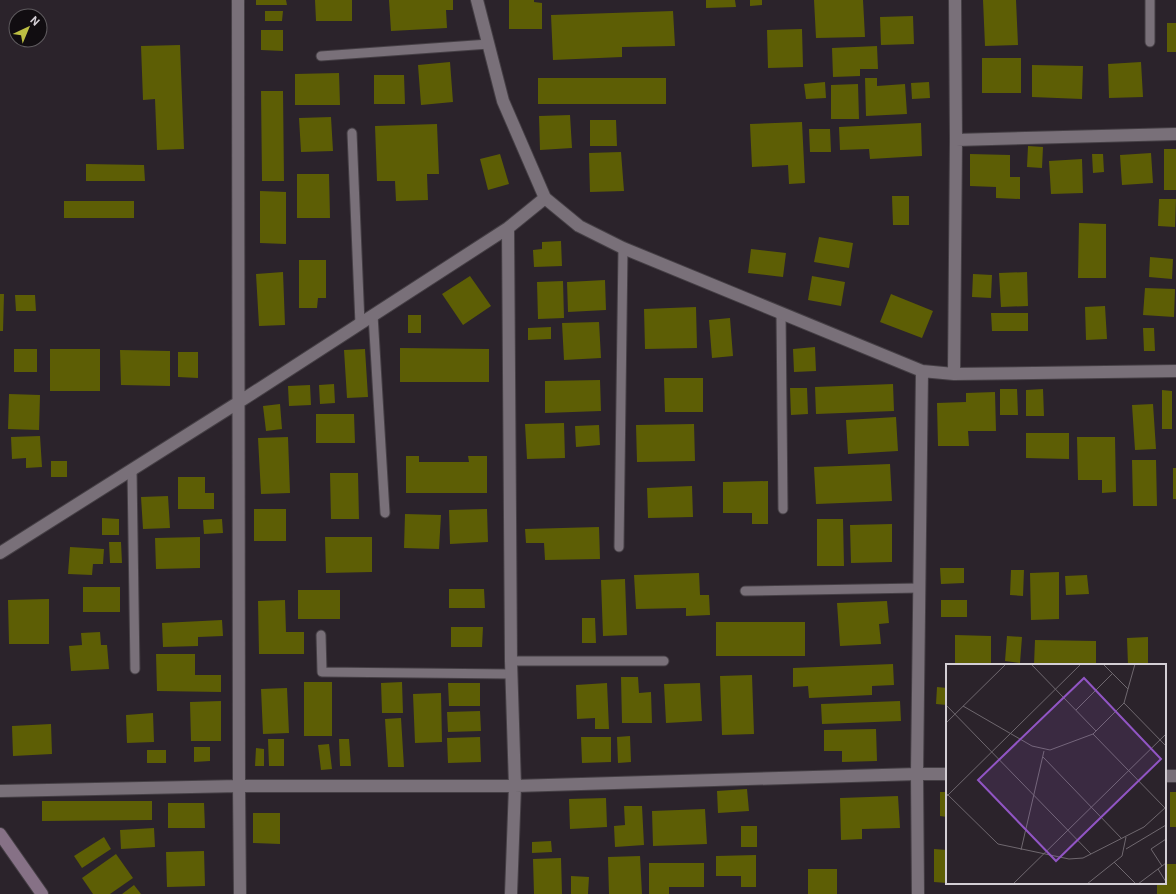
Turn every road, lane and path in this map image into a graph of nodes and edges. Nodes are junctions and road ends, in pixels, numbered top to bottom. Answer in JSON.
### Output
{"nodes":[{"id":1,"x":238,"y":0,"type":"edge"},
{"id":2,"x":477,"y":0,"type":"edge"},
{"id":3,"x":955,"y":0,"type":"edge"},
{"id":4,"x":1150,"y":0,"type":"edge"},
{"id":5,"x":1150,"y":42,"type":"dead end"},
{"id":6,"x":489,"y":44,"type":"junction"},
{"id":7,"x":321,"y":56,"type":"dead end"},
{"id":8,"x":352,"y":133,"type":"dead end"},
{"id":9,"x":1176,"y":134,"type":"edge"},
{"id":10,"x":956,"y":140,"type":"junction"},
{"id":11,"x":544,"y":198,"type":"junction"},
{"id":12,"x":508,"y":228,"type":"junction"},
{"id":13,"x":623,"y":248,"type":"junction"},
{"id":14,"x":781,"y":313,"type":"junction"},
{"id":15,"x":373,"y":315,"type":"junction"},
{"id":16,"x":360,"y":324,"type":"junction"},
{"id":17,"x":922,"y":371,"type":"junction"},
{"id":18,"x":1176,"y":372,"type":"edge"},
{"id":19,"x":954,"y":374,"type":"junction"},
{"id":20,"x":239,"y":402,"type":"junction"},
{"id":21,"x":132,"y":470,"type":"junction"},
{"id":22,"x":783,"y":509,"type":"dead end"},
{"id":23,"x":385,"y":514,"type":"dead end"},
{"id":24,"x":619,"y":547,"type":"dead end"},
{"id":25,"x":0,"y":553,"type":"edge"},
{"id":26,"x":920,"y":588,"type":"junction"},
{"id":27,"x":745,"y":591,"type":"dead end"},
{"id":28,"x":321,"y":635,"type":"dead end"},
{"id":29,"x":511,"y":661,"type":"junction"},
{"id":30,"x":664,"y":661,"type":"dead end"},
{"id":31,"x":135,"y":670,"type":"dead end"},
{"id":32,"x":511,"y":674,"type":"junction"},
{"id":33,"x":917,"y":774,"type":"junction"},
{"id":34,"x":946,"y":774,"type":"edge"},
{"id":35,"x":239,"y":786,"type":"junction"},
{"id":36,"x":515,"y":786,"type":"junction"},
{"id":37,"x":0,"y":791,"type":"edge"},
{"id":38,"x":0,"y":834,"type":"edge"},
{"id":39,"x":42,"y":894,"type":"edge"},
{"id":40,"x":240,"y":894,"type":"edge"},
{"id":41,"x":511,"y":894,"type":"edge"},
{"id":42,"x":918,"y":894,"type":"edge"}],
"edges":[{"from":1,"to":20,"type":"street"},
{"from":2,"to":6,"type":"street"},
{"from":3,"to":10,"type":"street"},
{"from":4,"to":5,"type":"lane"},
{"from":6,"to":7,"type":"lane"},
{"from":6,"to":11,"type":"street"},
{"from":8,"to":16,"type":"lane"},
{"from":9,"to":10,"type":"street"},
{"from":10,"to":19,"type":"street"},
{"from":11,"to":12,"type":"street"},
{"from":11,"to":13,"type":"street"},
{"from":12,"to":15,"type":"street"},
{"from":12,"to":29,"type":"street"},
{"from":13,"to":14,"type":"street"},
{"from":13,"to":24,"type":"lane"},
{"from":14,"to":17,"type":"street"},
{"from":14,"to":22,"type":"lane"},
{"from":15,"to":16,"type":"street"},
{"from":15,"to":23,"type":"lane"},
{"from":16,"to":20,"type":"street"},
{"from":17,"to":19,"type":"street"},
{"from":17,"to":26,"type":"street"},
{"from":18,"to":19,"type":"street"},
{"from":20,"to":21,"type":"street"},
{"from":20,"to":35,"type":"street"},
{"from":21,"to":25,"type":"street"},
{"from":21,"to":31,"type":"lane"},
{"from":26,"to":27,"type":"lane"},
{"from":26,"to":33,"type":"street"},
{"from":28,"to":32,"type":"lane"},
{"from":29,"to":30,"type":"lane"},
{"from":29,"to":32,"type":"street"},
{"from":32,"to":36,"type":"street"},
{"from":33,"to":34,"type":"street"},
{"from":33,"to":36,"type":"street"},
{"from":33,"to":42,"type":"street"},
{"from":35,"to":36,"type":"street"},
{"from":35,"to":37,"type":"street"},
{"from":35,"to":40,"type":"street"},
{"from":36,"to":41,"type":"street"},
{"from":38,"to":39,"type":"street"}]}
